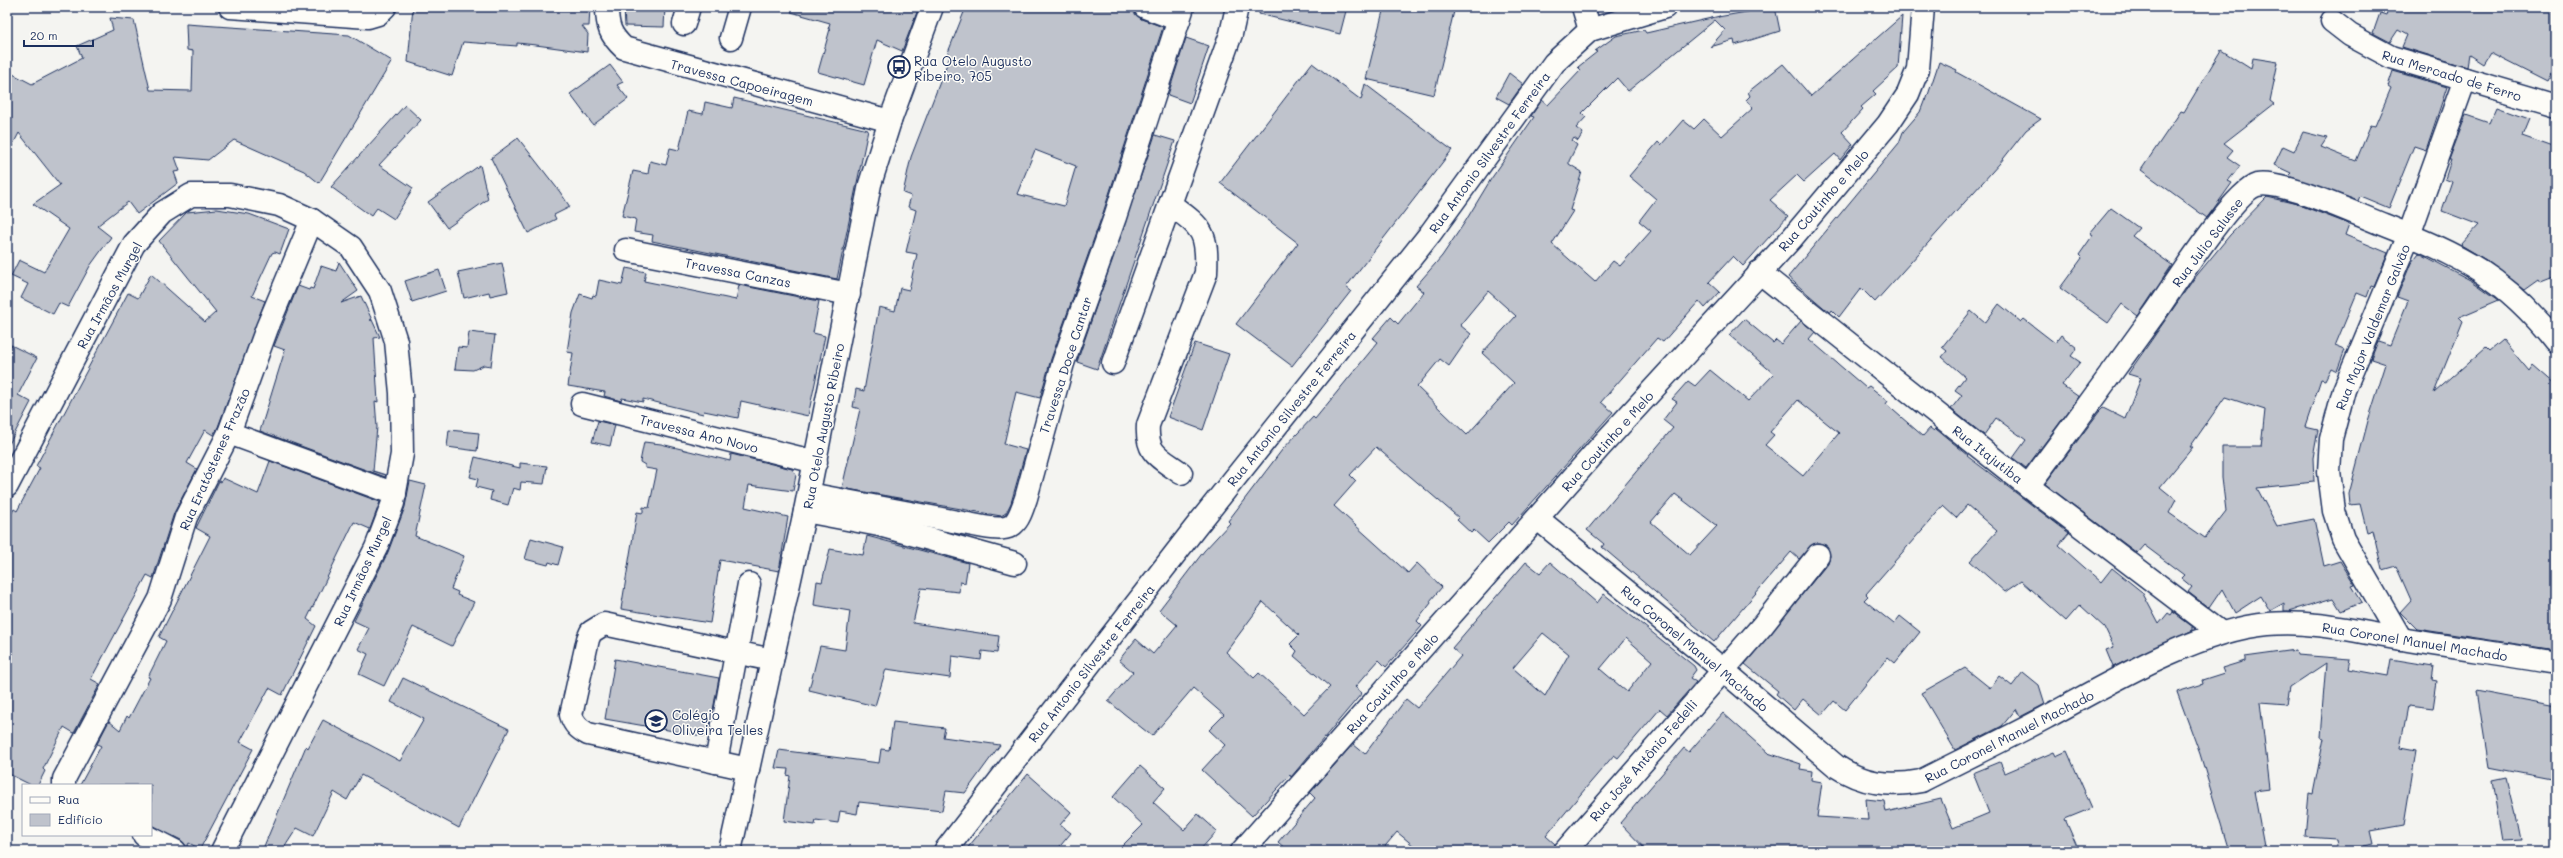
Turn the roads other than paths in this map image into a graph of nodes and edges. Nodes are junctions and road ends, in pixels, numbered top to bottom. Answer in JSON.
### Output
{"nodes":[{"id":1,"x":230,"y":7,"type":"edge"},
{"id":2,"x":740,"y":7,"type":"edge"},
{"id":3,"x":932,"y":7,"type":"edge"},
{"id":4,"x":1145,"y":7,"type":"edge"},
{"id":5,"x":1237,"y":7,"type":"edge"},
{"id":6,"x":1583,"y":7,"type":"edge"},
{"id":7,"x":1665,"y":7,"type":"edge"},
{"id":8,"x":1923,"y":7,"type":"edge"},
{"id":9,"x":377,"y":12,"type":"edge"},
{"id":10,"x":1181,"y":14,"type":"edge"},
{"id":11,"x":607,"y":15,"type":"edge"},
{"id":12,"x":2332,"y":21,"type":"dead end"},
{"id":13,"x":1590,"y":30,"type":"junction"},
{"id":14,"x":731,"y":38,"type":"dead end"},
{"id":15,"x":2465,"y":79,"type":"junction"},
{"id":16,"x":2556,"y":106,"type":"edge"},
{"id":17,"x":890,"y":121,"type":"junction"},
{"id":18,"x":1170,"y":204,"type":"junction"},
{"id":19,"x":312,"y":220,"type":"junction"},
{"id":20,"x":2408,"y":235,"type":"junction"},
{"id":21,"x":626,"y":250,"type":"dead end"},
{"id":22,"x":1759,"y":272,"type":"junction"},
{"id":23,"x":849,"y":294,"type":"junction"},
{"id":24,"x":2556,"y":342,"type":"edge"},
{"id":25,"x":1113,"y":363,"type":"dead end"},
{"id":26,"x":582,"y":404,"type":"dead end"},
{"id":27,"x":229,"y":434,"type":"junction"},
{"id":28,"x":816,"y":462,"type":"junction"},
{"id":29,"x":1180,"y":473,"type":"dead end"},
{"id":30,"x":7,"y":486,"type":"edge"},
{"id":31,"x":2028,"y":486,"type":"junction"},
{"id":32,"x":395,"y":494,"type":"junction"},
{"id":33,"x":807,"y":503,"type":"junction"},
{"id":34,"x":1538,"y":519,"type":"junction"},
{"id":35,"x":1818,"y":555,"type":"dead end"},
{"id":36,"x":1015,"y":563,"type":"dead end"},
{"id":37,"x":748,"y":584,"type":"dead end"},
{"id":38,"x":2220,"y":632,"type":"junction"},
{"id":39,"x":2401,"y":639,"type":"junction"},
{"id":40,"x":737,"y":652,"type":"junction"},
{"id":41,"x":772,"y":660,"type":"junction"},
{"id":42,"x":2556,"y":663,"type":"edge"},
{"id":43,"x":1722,"y":669,"type":"junction"},
{"id":44,"x":716,"y":762,"type":"junction"},
{"id":45,"x":748,"y":769,"type":"junction"},
{"id":46,"x":64,"y":782,"type":"edge"},
{"id":47,"x":146,"y":836,"type":"edge"},
{"id":48,"x":175,"y":851,"type":"edge"},
{"id":49,"x":222,"y":851,"type":"edge"},
{"id":50,"x":730,"y":851,"type":"edge"},
{"id":51,"x":945,"y":851,"type":"edge"},
{"id":52,"x":1242,"y":851,"type":"edge"},
{"id":53,"x":1565,"y":851,"type":"edge"}],
"edges":[{"from":1,"to":9,"type":"street"},
{"from":2,"to":14,"type":"street"},
{"from":3,"to":17,"type":"street","name":"Rua Otelo Augusto Ribeiro"},
{"from":4,"to":10,"type":"street"},
{"from":5,"to":18,"type":"street"},
{"from":6,"to":13,"type":"street"},
{"from":7,"to":13,"type":"street","name":"Rua Antonio Silvestre Ferreira"},
{"from":8,"to":22,"type":"street","name":"Rua Coutinho e Melo"},
{"from":10,"to":33,"type":"street","name":"Travessa Doce Cantar"},
{"from":11,"to":17,"type":"street","name":"Travessa Capoeiragem"},
{"from":12,"to":15,"type":"street","name":"Rua Mercado de Ferro"},
{"from":13,"to":51,"type":"street","name":"Rua Antonio Silvestre Ferreira"},
{"from":15,"to":16,"type":"street","name":"Rua Mercado de Ferro"},
{"from":15,"to":20,"type":"street","name":"Rua Major Valdemar Galvão"},
{"from":17,"to":23,"type":"street","name":"Rua Otelo Augusto Ribeiro"},
{"from":18,"to":25,"type":"street"},
{"from":18,"to":29,"type":"street"},
{"from":19,"to":27,"type":"street","name":"Rua Eratóstenes Frazão"},
{"from":19,"to":30,"type":"street","name":"Rua Irmãos Murgel"},
{"from":19,"to":32,"type":"street","name":"Rua Irmãos Murgel"},
{"from":20,"to":24,"type":"street","name":"Rua Julio Salusse"},
{"from":20,"to":31,"type":"street","name":"Rua Julio Salusse"},
{"from":20,"to":39,"type":"street","name":"Rua Major Valdemar Galvão"},
{"from":21,"to":23,"type":"street","name":"Travessa Canzas"},
{"from":22,"to":31,"type":"street","name":"Rua Itajutiba"},
{"from":22,"to":34,"type":"street","name":"Rua Coutinho e Melo"},
{"from":23,"to":28,"type":"street","name":"Rua Otelo Augusto Ribeiro"},
{"from":26,"to":28,"type":"street","name":"Travessa Ano Novo"},
{"from":27,"to":32,"type":"street"},
{"from":27,"to":46,"type":"street","name":"Rua Eratóstenes Frazão"},
{"from":28,"to":33,"type":"street","name":"Rua Otelo Augusto Ribeiro"},
{"from":31,"to":38,"type":"street","name":"Rua Itajutiba"},
{"from":32,"to":49,"type":"street","name":"Rua Irmãos Murgel"},
{"from":33,"to":36,"type":"street"},
{"from":33,"to":41,"type":"street","name":"Rua Otelo Augusto Ribeiro"},
{"from":34,"to":43,"type":"street","name":"Rua Coronel Manuel Machado"},
{"from":34,"to":52,"type":"street","name":"Rua Coutinho e Melo"},
{"from":35,"to":43,"type":"street","name":"Rua José Antônio Fedelli"},
{"from":37,"to":40,"type":"street"},
{"from":38,"to":39,"type":"street","name":"Rua Coronel Manuel Machado"},
{"from":38,"to":43,"type":"street","name":"Rua Coronel Manuel Machado"},
{"from":39,"to":42,"type":"street","name":"Rua Coronel Manuel Machado"},
{"from":40,"to":41,"type":"street"},
{"from":40,"to":44,"type":"street"},
{"from":40,"to":44,"type":"street"},
{"from":41,"to":45,"type":"street","name":"Rua Otelo Augusto Ribeiro"},
{"from":43,"to":53,"type":"street","name":"Rua José Antônio Fedelli"},
{"from":44,"to":45,"type":"street"},
{"from":45,"to":50,"type":"street","name":"Rua Otelo Augusto Ribeiro"},
{"from":47,"to":48,"type":"street"}]}
